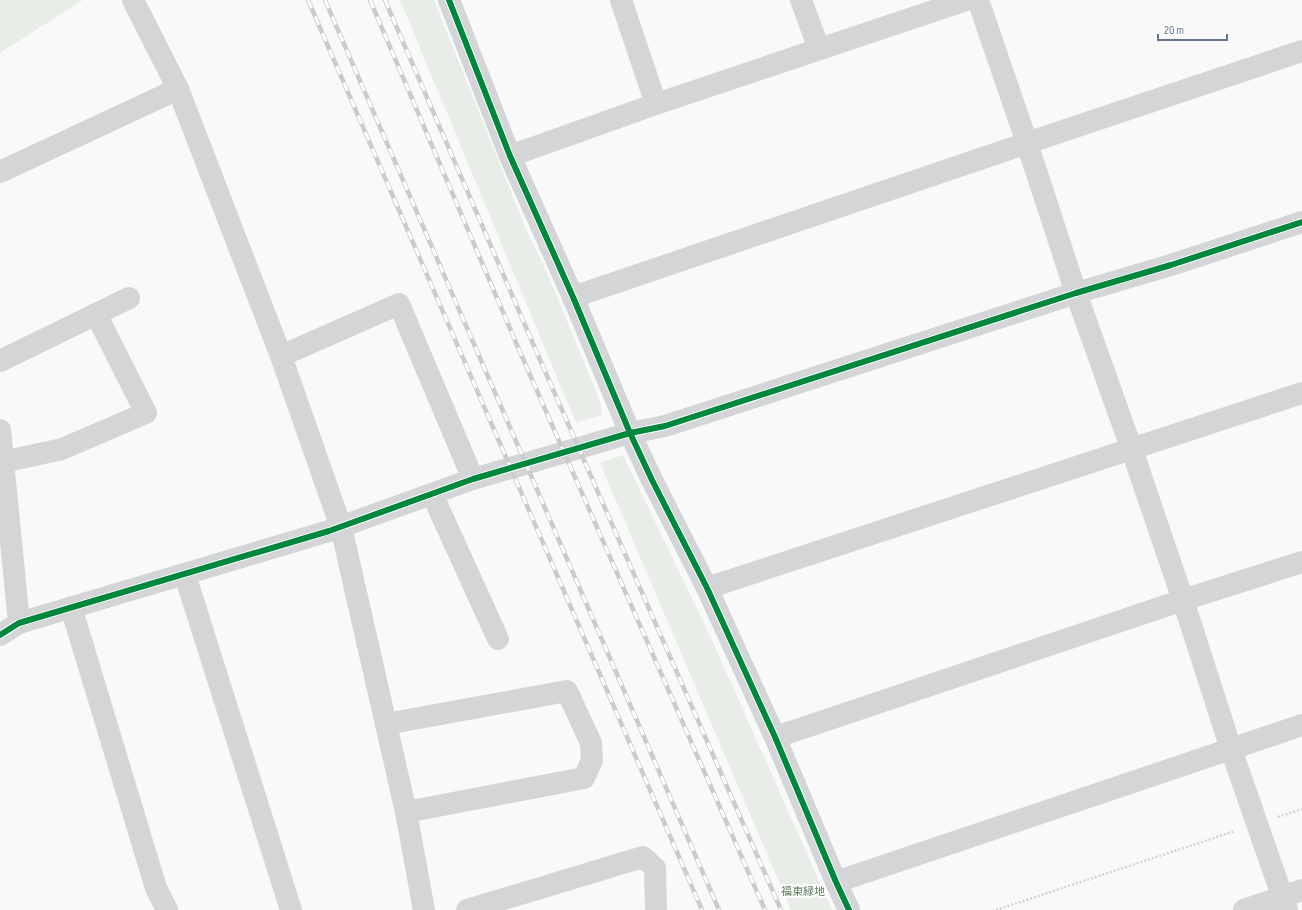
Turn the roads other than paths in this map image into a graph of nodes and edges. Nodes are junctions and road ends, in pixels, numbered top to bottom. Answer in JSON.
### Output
{"nodes":[{"id":1,"x":133,"y":0,"type":"edge"},
{"id":2,"x":449,"y":0,"type":"edge"},
{"id":3,"x":621,"y":0,"type":"edge"},
{"id":4,"x":801,"y":0,"type":"edge"},
{"id":5,"x":966,"y":0,"type":"edge"},
{"id":6,"x":978,"y":0,"type":"edge"},
{"id":7,"x":819,"y":49,"type":"junction"},
{"id":8,"x":1302,"y":51,"type":"edge"},
{"id":9,"x":178,"y":89,"type":"junction"},
{"id":10,"x":656,"y":104,"type":"junction"},
{"id":11,"x":1027,"y":143,"type":"junction"},
{"id":12,"x":510,"y":156,"type":"junction"},
{"id":13,"x":0,"y":172,"type":"edge"},
{"id":14,"x":1302,"y":222,"type":"edge"},
{"id":15,"x":1076,"y":293,"type":"junction"},
{"id":16,"x":573,"y":297,"type":"junction"},
{"id":17,"x":129,"y":298,"type":"dead end"},
{"id":18,"x":96,"y":314,"type":"junction"},
{"id":19,"x":281,"y":356,"type":"junction"},
{"id":20,"x":0,"y":361,"type":"edge"},
{"id":21,"x":1302,"y":394,"type":"edge"},
{"id":22,"x":0,"y":430,"type":"edge"},
{"id":23,"x":630,"y":433,"type":"junction"},
{"id":24,"x":1132,"y":450,"type":"junction"},
{"id":25,"x":3,"y":462,"type":"junction"},
{"id":26,"x":473,"y":479,"type":"junction"},
{"id":27,"x":432,"y":494,"type":"junction"},
{"id":28,"x":341,"y":527,"type":"junction"},
{"id":29,"x":1302,"y":562,"type":"edge"},
{"id":30,"x":185,"y":575,"type":"junction"},
{"id":31,"x":707,"y":588,"type":"junction"},
{"id":32,"x":1183,"y":600,"type":"junction"},
{"id":33,"x":71,"y":607,"type":"junction"},
{"id":34,"x":19,"y":623,"type":"junction"},
{"id":35,"x":0,"y":636,"type":"edge"},
{"id":36,"x":498,"y":639,"type":"dead end"},
{"id":37,"x":386,"y":724,"type":"junction"},
{"id":38,"x":1302,"y":725,"type":"edge"},
{"id":39,"x":775,"y":737,"type":"junction"},
{"id":40,"x":1231,"y":749,"type":"junction"},
{"id":41,"x":406,"y":812,"type":"junction"},
{"id":42,"x":836,"y":882,"type":"junction"},
{"id":43,"x":1290,"y":899,"type":"edge"},
{"id":44,"x":472,"y":909,"type":"edge"},
{"id":45,"x":168,"y":910,"type":"edge"},
{"id":46,"x":291,"y":910,"type":"edge"},
{"id":47,"x":424,"y":910,"type":"edge"},
{"id":48,"x":656,"y":910,"type":"edge"},
{"id":49,"x":849,"y":910,"type":"edge"},
{"id":50,"x":1244,"y":910,"type":"edge"}],
"edges":[{"from":1,"to":9,"type":"street"},
{"from":2,"to":12,"type":"street"},
{"from":3,"to":10,"type":"street"},
{"from":4,"to":7,"type":"street"},
{"from":5,"to":7,"type":"street"},
{"from":6,"to":11,"type":"street"},
{"from":7,"to":10,"type":"street"},
{"from":8,"to":11,"type":"street"},
{"from":9,"to":13,"type":"street"},
{"from":9,"to":19,"type":"street"},
{"from":10,"to":12,"type":"street"},
{"from":11,"to":15,"type":"street"},
{"from":11,"to":16,"type":"street"},
{"from":12,"to":16,"type":"street"},
{"from":14,"to":15,"type":"street"},
{"from":15,"to":23,"type":"street"},
{"from":15,"to":24,"type":"street"},
{"from":16,"to":23,"type":"street"},
{"from":17,"to":18,"type":"street"},
{"from":18,"to":20,"type":"street"},
{"from":18,"to":25,"type":"street"},
{"from":19,"to":26,"type":"street"},
{"from":19,"to":28,"type":"street"},
{"from":21,"to":24,"type":"street"},
{"from":22,"to":25,"type":"street"},
{"from":23,"to":26,"type":"street"},
{"from":23,"to":31,"type":"street"},
{"from":24,"to":31,"type":"street"},
{"from":24,"to":32,"type":"street"},
{"from":25,"to":34,"type":"street"},
{"from":26,"to":27,"type":"street"},
{"from":27,"to":28,"type":"street"},
{"from":27,"to":36,"type":"street"},
{"from":28,"to":30,"type":"street"},
{"from":28,"to":37,"type":"street"},
{"from":29,"to":32,"type":"street"},
{"from":30,"to":33,"type":"street"},
{"from":30,"to":46,"type":"street"},
{"from":31,"to":39,"type":"street"},
{"from":32,"to":39,"type":"street"},
{"from":32,"to":40,"type":"street"},
{"from":33,"to":34,"type":"street"},
{"from":33,"to":45,"type":"street"},
{"from":34,"to":35,"type":"street"},
{"from":37,"to":41,"type":"street"},
{"from":37,"to":41,"type":"street"},
{"from":38,"to":40,"type":"street"},
{"from":39,"to":42,"type":"street"},
{"from":40,"to":42,"type":"street"},
{"from":40,"to":43,"type":"street"},
{"from":41,"to":47,"type":"street"},
{"from":42,"to":49,"type":"street"},
{"from":43,"to":50,"type":"street"},
{"from":44,"to":48,"type":"street"}]}
